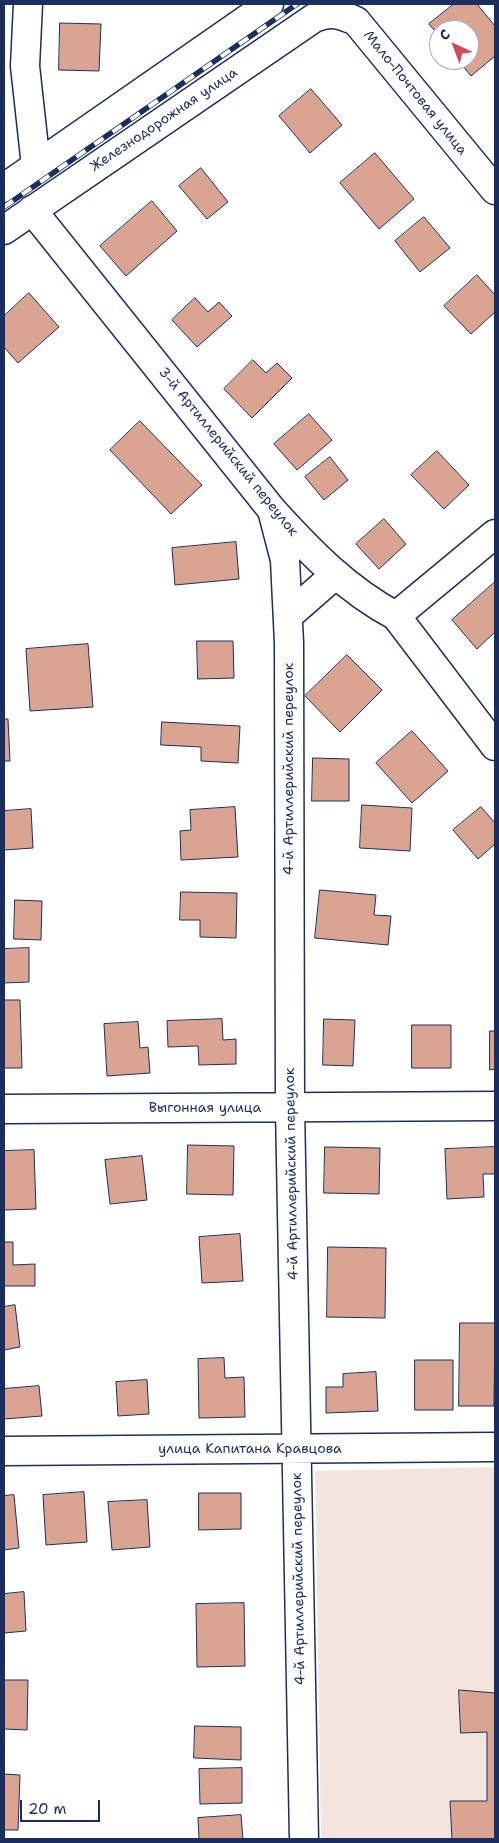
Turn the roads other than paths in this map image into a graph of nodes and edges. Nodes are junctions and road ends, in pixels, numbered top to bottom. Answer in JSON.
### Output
{"nodes":[{"id":1,"x":28,"y":4,"type":"edge"},
{"id":2,"x":269,"y":4,"type":"edge"},
{"id":3,"x":325,"y":13,"type":"joint"},
{"id":4,"x":36,"y":166,"type":"junction"},
{"id":5,"x":4,"y":188,"type":"edge"},
{"id":6,"x":495,"y":190,"type":"edge"},
{"id":7,"x":32,"y":210,"type":"junction"},
{"id":8,"x":4,"y":230,"type":"edge"},
{"id":9,"x":272,"y":510,"type":"junction"},
{"id":10,"x":495,"y":534,"type":"edge"},
{"id":11,"x":336,"y":574,"type":"junction"},
{"id":12,"x":288,"y":616,"type":"junction"},
{"id":13,"x":396,"y":616,"type":"junction"},
{"id":14,"x":495,"y":746,"type":"edge"},
{"id":15,"x":495,"y":1106,"type":"edge"},
{"id":16,"x":290,"y":1108,"type":"junction"},
{"id":17,"x":4,"y":1109,"type":"edge"},
{"id":18,"x":495,"y":1446,"type":"edge"},
{"id":19,"x":297,"y":1449,"type":"junction"},
{"id":20,"x":4,"y":1451,"type":"edge"},
{"id":21,"x":304,"y":1839,"type":"edge"}],
"edges":[{"from":1,"to":4,"type":"street"},
{"from":2,"to":4,"type":"street"},
{"from":3,"to":6,"type":"street","name":"Мало-Почтовая улица"},
{"from":3,"to":7,"type":"street","name":"Железнодорожная улица"},
{"from":4,"to":5,"type":"street"},
{"from":7,"to":8,"type":"street","name":"Железнодорожная улица"},
{"from":7,"to":9,"type":"street","name":"3-й Артиллерийский переулок"},
{"from":9,"to":11,"type":"street","name":"3-й Артиллерийский переулок"},
{"from":9,"to":12,"type":"street","name":"4-й Артиллерийский переулок"},
{"from":10,"to":13,"type":"street"},
{"from":11,"to":12,"type":"street"},
{"from":11,"to":13,"type":"street","name":"3-й Артиллерийский переулок"},
{"from":12,"to":16,"type":"street","name":"4-й Артиллерийский переулок"},
{"from":13,"to":14,"type":"street","name":"3-й Артиллерийский переулок"},
{"from":15,"to":16,"type":"street","name":"Выгонная улица"},
{"from":16,"to":17,"type":"street","name":"Выгонная улица"},
{"from":16,"to":19,"type":"street","name":"4-й Артиллерийский переулок"},
{"from":18,"to":19,"type":"street","name":"улица Капитана Кравцова"},
{"from":19,"to":20,"type":"street","name":"улица Капитана Кравцова"},
{"from":19,"to":21,"type":"street","name":"4-й Артиллерийский переулок"}]}
